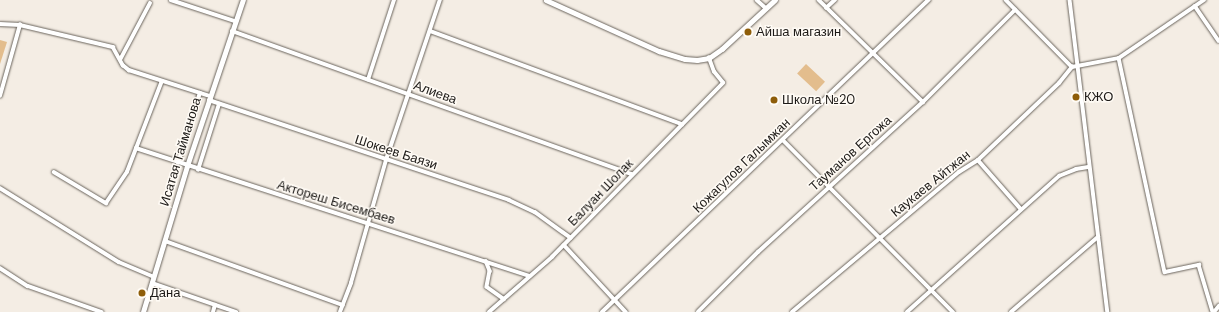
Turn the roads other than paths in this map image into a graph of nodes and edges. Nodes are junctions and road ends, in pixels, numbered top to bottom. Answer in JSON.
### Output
{"nodes":[{"id":1,"x":171,"y":0,"type":"edge"},
{"id":2,"x":243,"y":0,"type":"edge"},
{"id":3,"x":394,"y":0,"type":"edge"},
{"id":4,"x":440,"y":0,"type":"edge"},
{"id":5,"x":546,"y":0,"type":"edge"},
{"id":6,"x":756,"y":0,"type":"edge"},
{"id":7,"x":775,"y":0,"type":"edge"},
{"id":8,"x":819,"y":0,"type":"edge"},
{"id":9,"x":835,"y":0,"type":"edge"},
{"id":10,"x":929,"y":0,"type":"edge"},
{"id":11,"x":1006,"y":0,"type":"edge"},
{"id":12,"x":1070,"y":0,"type":"edge"},
{"id":13,"x":1204,"y":0,"type":"edge"},
{"id":14,"x":150,"y":3,"type":"dead end"},
{"id":15,"x":1195,"y":6,"type":"junction"},
{"id":16,"x":826,"y":8,"type":"junction"},
{"id":17,"x":767,"y":9,"type":"junction"},
{"id":18,"x":1015,"y":10,"type":"junction"},
{"id":19,"x":235,"y":21,"type":"junction"},
{"id":20,"x":0,"y":24,"type":"edge"},
{"id":21,"x":20,"y":25,"type":"junction"},
{"id":22,"x":430,"y":30,"type":"junction"},
{"id":23,"x":232,"y":31,"type":"junction"},
{"id":24,"x":1219,"y":41,"type":"edge"},
{"id":25,"x":874,"y":54,"type":"junction"},
{"id":26,"x":709,"y":58,"type":"junction"},
{"id":27,"x":1119,"y":58,"type":"junction"},
{"id":28,"x":120,"y":60,"type":"junction"},
{"id":29,"x":1072,"y":67,"type":"junction"},
{"id":30,"x":1077,"y":67,"type":"junction"},
{"id":31,"x":368,"y":80,"type":"junction"},
{"id":32,"x":162,"y":81,"type":"junction"},
{"id":33,"x":200,"y":93,"type":"junction"},
{"id":34,"x":409,"y":94,"type":"junction"},
{"id":35,"x":0,"y":96,"type":"edge"},
{"id":36,"x":209,"y":98,"type":"junction"},
{"id":37,"x":923,"y":102,"type":"junction"},
{"id":38,"x":219,"y":104,"type":"junction"},
{"id":39,"x":682,"y":124,"type":"junction"},
{"id":40,"x":782,"y":140,"type":"junction"},
{"id":41,"x":136,"y":148,"type":"junction"},
{"id":42,"x":386,"y":160,"type":"junction"},
{"id":43,"x":978,"y":160,"type":"junction"},
{"id":44,"x":178,"y":163,"type":"junction"},
{"id":45,"x":187,"y":166,"type":"junction"},
{"id":46,"x":1088,"y":167,"type":"junction"},
{"id":47,"x":198,"y":170,"type":"junction"},
{"id":48,"x":54,"y":172,"type":"dead end"},
{"id":49,"x":632,"y":174,"type":"junction"},
{"id":50,"x":0,"y":188,"type":"edge"},
{"id":51,"x":831,"y":188,"type":"junction"},
{"id":52,"x":1021,"y":209,"type":"junction"},
{"id":53,"x":367,"y":222,"type":"junction"},
{"id":54,"x":881,"y":237,"type":"junction"},
{"id":55,"x":1098,"y":237,"type":"junction"},
{"id":56,"x":571,"y":238,"type":"junction"},
{"id":57,"x":165,"y":241,"type":"junction"},
{"id":58,"x":564,"y":245,"type":"junction"},
{"id":59,"x":486,"y":261,"type":"junction"},
{"id":60,"x":0,"y":268,"type":"edge"},
{"id":61,"x":530,"y":276,"type":"junction"},
{"id":62,"x":154,"y":277,"type":"junction"},
{"id":63,"x":152,"y":283,"type":"junction"},
{"id":64,"x":932,"y":290,"type":"junction"},
{"id":65,"x":504,"y":299,"type":"junction"},
{"id":66,"x":615,"y":300,"type":"junction"},
{"id":67,"x":215,"y":305,"type":"junction"},
{"id":68,"x":343,"y":305,"type":"junction"},
{"id":69,"x":1219,"y":306,"type":"edge"},
{"id":70,"x":1107,"y":311,"type":"edge"},
{"id":71,"x":102,"y":312,"type":"edge"},
{"id":72,"x":144,"y":312,"type":"edge"},
{"id":73,"x":213,"y":312,"type":"edge"},
{"id":74,"x":236,"y":312,"type":"edge"},
{"id":75,"x":340,"y":312,"type":"edge"},
{"id":76,"x":489,"y":312,"type":"edge"},
{"id":77,"x":602,"y":312,"type":"edge"},
{"id":78,"x":626,"y":312,"type":"edge"},
{"id":79,"x":698,"y":312,"type":"edge"},
{"id":80,"x":792,"y":312,"type":"edge"},
{"id":81,"x":907,"y":312,"type":"edge"},
{"id":82,"x":953,"y":312,"type":"edge"},
{"id":83,"x":1011,"y":312,"type":"edge"},
{"id":84,"x":1214,"y":312,"type":"edge"}],
"edges":[{"from":1,"to":19,"type":"street"},
{"from":2,"to":19,"type":"street","name":"Исатая Тайманова"},
{"from":3,"to":31,"type":"street"},
{"from":4,"to":22,"type":"street"},
{"from":5,"to":26,"type":"street"},
{"from":6,"to":17,"type":"street"},
{"from":7,"to":17,"type":"street"},
{"from":8,"to":16,"type":"street"},
{"from":9,"to":16,"type":"street"},
{"from":10,"to":25,"type":"street","name":"Кожагулов Галымжан"},
{"from":11,"to":18,"type":"street"},
{"from":12,"to":30,"type":"street"},
{"from":13,"to":15,"type":"street"},
{"from":14,"to":28,"type":"street"},
{"from":15,"to":24,"type":"street"},
{"from":15,"to":27,"type":"street"},
{"from":16,"to":25,"type":"street"},
{"from":17,"to":26,"type":"street"},
{"from":18,"to":29,"type":"street"},
{"from":18,"to":37,"type":"street","name":"Тауманов Ергожа"},
{"from":19,"to":23,"type":"street","name":"Исатая Тайманова"},
{"from":20,"to":21,"type":"street","name":"Шокеев Баязи"},
{"from":21,"to":28,"type":"street","name":"Шокеев Баязи"},
{"from":21,"to":35,"type":"street"},
{"from":22,"to":34,"type":"street"},
{"from":22,"to":39,"type":"street"},
{"from":23,"to":31,"type":"street","name":"Алиева"},
{"from":23,"to":36,"type":"street","name":"Исатая Тайманова"},
{"from":25,"to":37,"type":"street"},
{"from":25,"to":40,"type":"street","name":"Кожагулов Галымжан"},
{"from":26,"to":39,"type":"street","name":"Балуан Шолак"},
{"from":27,"to":30,"type":"street"},
{"from":27,"to":84,"type":"street"},
{"from":28,"to":32,"type":"street","name":"Шокеев Баязи"},
{"from":29,"to":30,"type":"street"},
{"from":29,"to":43,"type":"street","name":"Каукаев Айтжан"},
{"from":30,"to":46,"type":"street"},
{"from":31,"to":34,"type":"street","name":"Алиева"},
{"from":32,"to":33,"type":"street","name":"Шокеев Баязи"},
{"from":32,"to":41,"type":"street"},
{"from":33,"to":36,"type":"street","name":"Шокеев Баязи"},
{"from":33,"to":44,"type":"street"},
{"from":34,"to":42,"type":"street"},
{"from":34,"to":49,"type":"street","name":"Алиева"},
{"from":36,"to":38,"type":"street","name":"Шокеев Баязи"},
{"from":36,"to":45,"type":"street","name":"Исатая Тайманова"},
{"from":37,"to":51,"type":"street","name":"Тауманов Ергожа"},
{"from":38,"to":42,"type":"street","name":"Шокеев Баязи"},
{"from":38,"to":47,"type":"street"},
{"from":39,"to":49,"type":"street","name":"Балуан Шолак"},
{"from":40,"to":51,"type":"street"},
{"from":40,"to":66,"type":"street","name":"Кожагулов Галымжан"},
{"from":41,"to":44,"type":"street","name":"Актореш Бисембаев"},
{"from":41,"to":48,"type":"street"},
{"from":42,"to":53,"type":"street"},
{"from":42,"to":56,"type":"street","name":"Шокеев Баязи"},
{"from":43,"to":52,"type":"street"},
{"from":43,"to":54,"type":"street","name":"Каукаев Айтжан"},
{"from":44,"to":45,"type":"street","name":"Актореш Бисембаев"},
{"from":45,"to":47,"type":"street","name":"Актореш Бисембаев"},
{"from":45,"to":57,"type":"street","name":"Исатая Тайманова"},
{"from":46,"to":52,"type":"street"},
{"from":46,"to":55,"type":"street"},
{"from":47,"to":53,"type":"street","name":"Актореш Бисембаев"},
{"from":49,"to":56,"type":"street","name":"Балуан Шолак"},
{"from":50,"to":62,"type":"street"},
{"from":51,"to":54,"type":"street"},
{"from":51,"to":79,"type":"street","name":"Тауманов Ергожа"},
{"from":52,"to":64,"type":"street"},
{"from":53,"to":59,"type":"street","name":"Актореш Бисембаев"},
{"from":53,"to":68,"type":"street"},
{"from":54,"to":64,"type":"street"},
{"from":54,"to":80,"type":"street","name":"Каукаев Айтжан"},
{"from":55,"to":70,"type":"street"},
{"from":55,"to":83,"type":"street"},
{"from":56,"to":58,"type":"street","name":"Балуан Шолак"},
{"from":57,"to":62,"type":"street","name":"Исатая Тайманова"},
{"from":57,"to":68,"type":"street"},
{"from":58,"to":61,"type":"street","name":"Балуан Шолак"},
{"from":58,"to":66,"type":"street"},
{"from":59,"to":61,"type":"street","name":"Актореш Бисембаев"},
{"from":59,"to":65,"type":"street"},
{"from":60,"to":71,"type":"street"},
{"from":61,"to":65,"type":"street","name":"Балуан Шолак"},
{"from":62,"to":63,"type":"street","name":"Исатая Тайманова"},
{"from":63,"to":67,"type":"street"},
{"from":63,"to":72,"type":"street","name":"Исатая Тайманова"},
{"from":64,"to":81,"type":"street"},
{"from":64,"to":82,"type":"street"},
{"from":65,"to":76,"type":"street","name":"Балуан Шолак"},
{"from":66,"to":77,"type":"street","name":"Кожагулов Галымжан"},
{"from":66,"to":78,"type":"street"},
{"from":67,"to":73,"type":"street"},
{"from":67,"to":74,"type":"street"},
{"from":68,"to":75,"type":"street"},
{"from":69,"to":84,"type":"street"}]}
